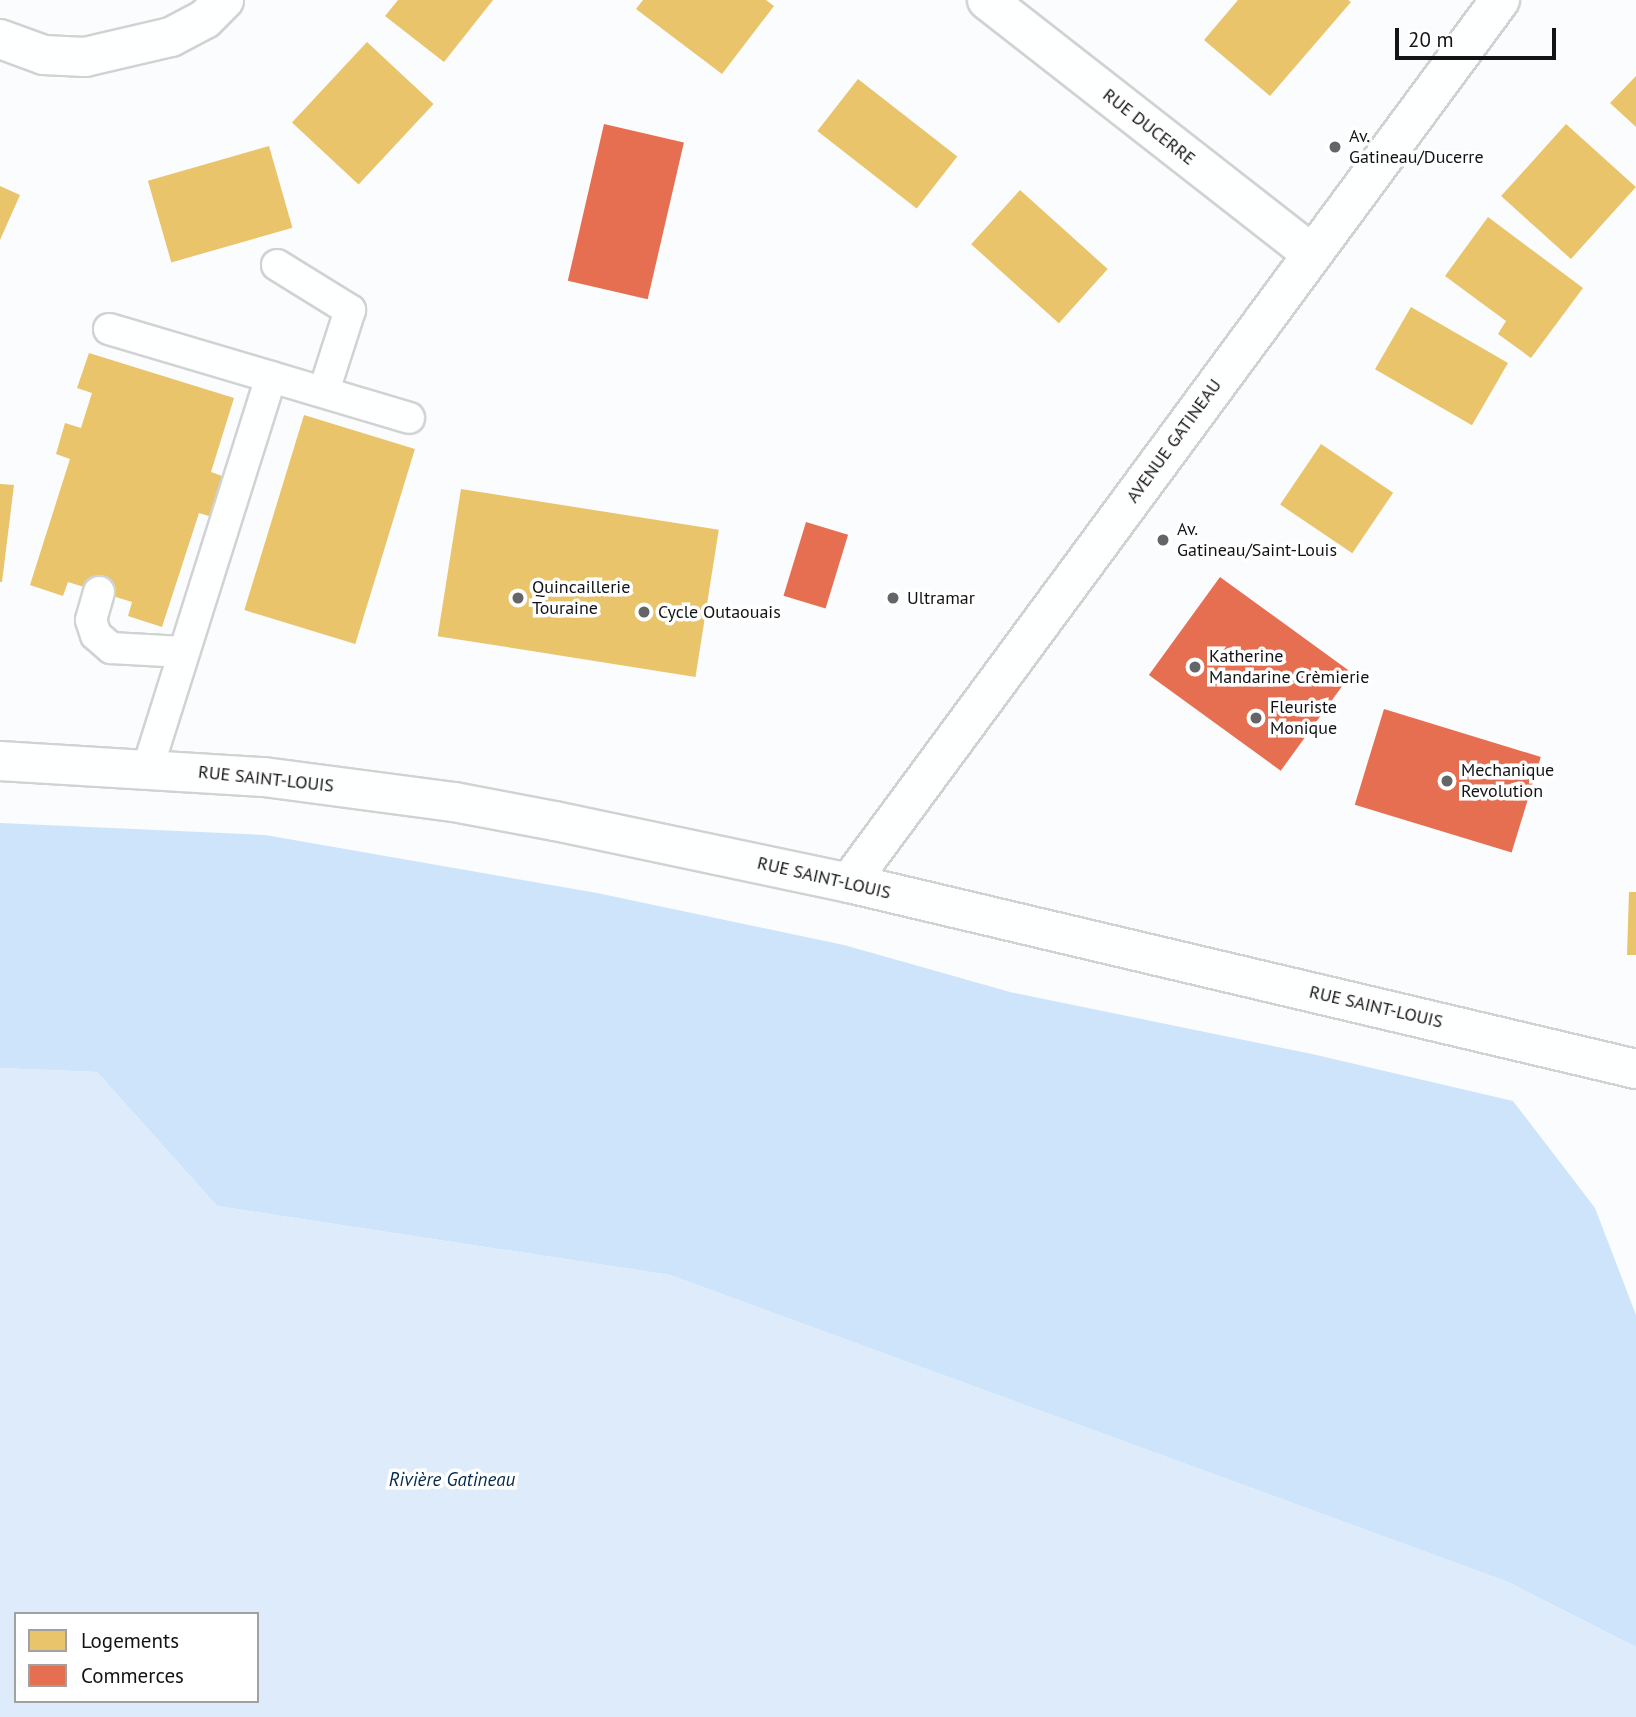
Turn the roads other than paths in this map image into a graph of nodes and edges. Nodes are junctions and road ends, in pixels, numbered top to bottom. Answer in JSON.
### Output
{"nodes":[{"id":1,"x":224,"y":0,"type":"edge"},
{"id":2,"x":987,"y":0,"type":"edge"},
{"id":3,"x":1500,"y":0,"type":"edge"},
{"id":4,"x":0,"y":39,"type":"edge"},
{"id":5,"x":1311,"y":253,"type":"junction"},
{"id":6,"x":277,"y":265,"type":"dead end"},
{"id":7,"x":109,"y":329,"type":"dead end"},
{"id":8,"x":271,"y":377,"type":"junction"},
{"id":9,"x":324,"y":391,"type":"junction"},
{"id":10,"x":409,"y":418,"type":"dead end"},
{"id":11,"x":99,"y":592,"type":"dead end"},
{"id":12,"x":183,"y":652,"type":"junction"},
{"id":13,"x":0,"y":761,"type":"edge"},
{"id":14,"x":148,"y":768,"type":"junction"},
{"id":15,"x":849,"y":883,"type":"junction"},
{"id":16,"x":1636,"y":1069,"type":"edge"}],
"edges":[{"from":1,"to":4,"type":"street"},
{"from":2,"to":5,"type":"street","name":"RUE DUCERRE"},
{"from":3,"to":5,"type":"street","name":"AVENUE GATINEAU"},
{"from":5,"to":15,"type":"street","name":"AVENUE GATINEAU"},
{"from":6,"to":9,"type":"lane"},
{"from":7,"to":8,"type":"lane"},
{"from":8,"to":9,"type":"lane"},
{"from":8,"to":12,"type":"lane"},
{"from":9,"to":10,"type":"lane"},
{"from":11,"to":12,"type":"lane"},
{"from":12,"to":14,"type":"lane"},
{"from":13,"to":14,"type":"street","name":"RUE SAINT-LOUIS"},
{"from":14,"to":15,"type":"street","name":"RUE SAINT-LOUIS"},
{"from":15,"to":16,"type":"street","name":"RUE SAINT-LOUIS"}]}
